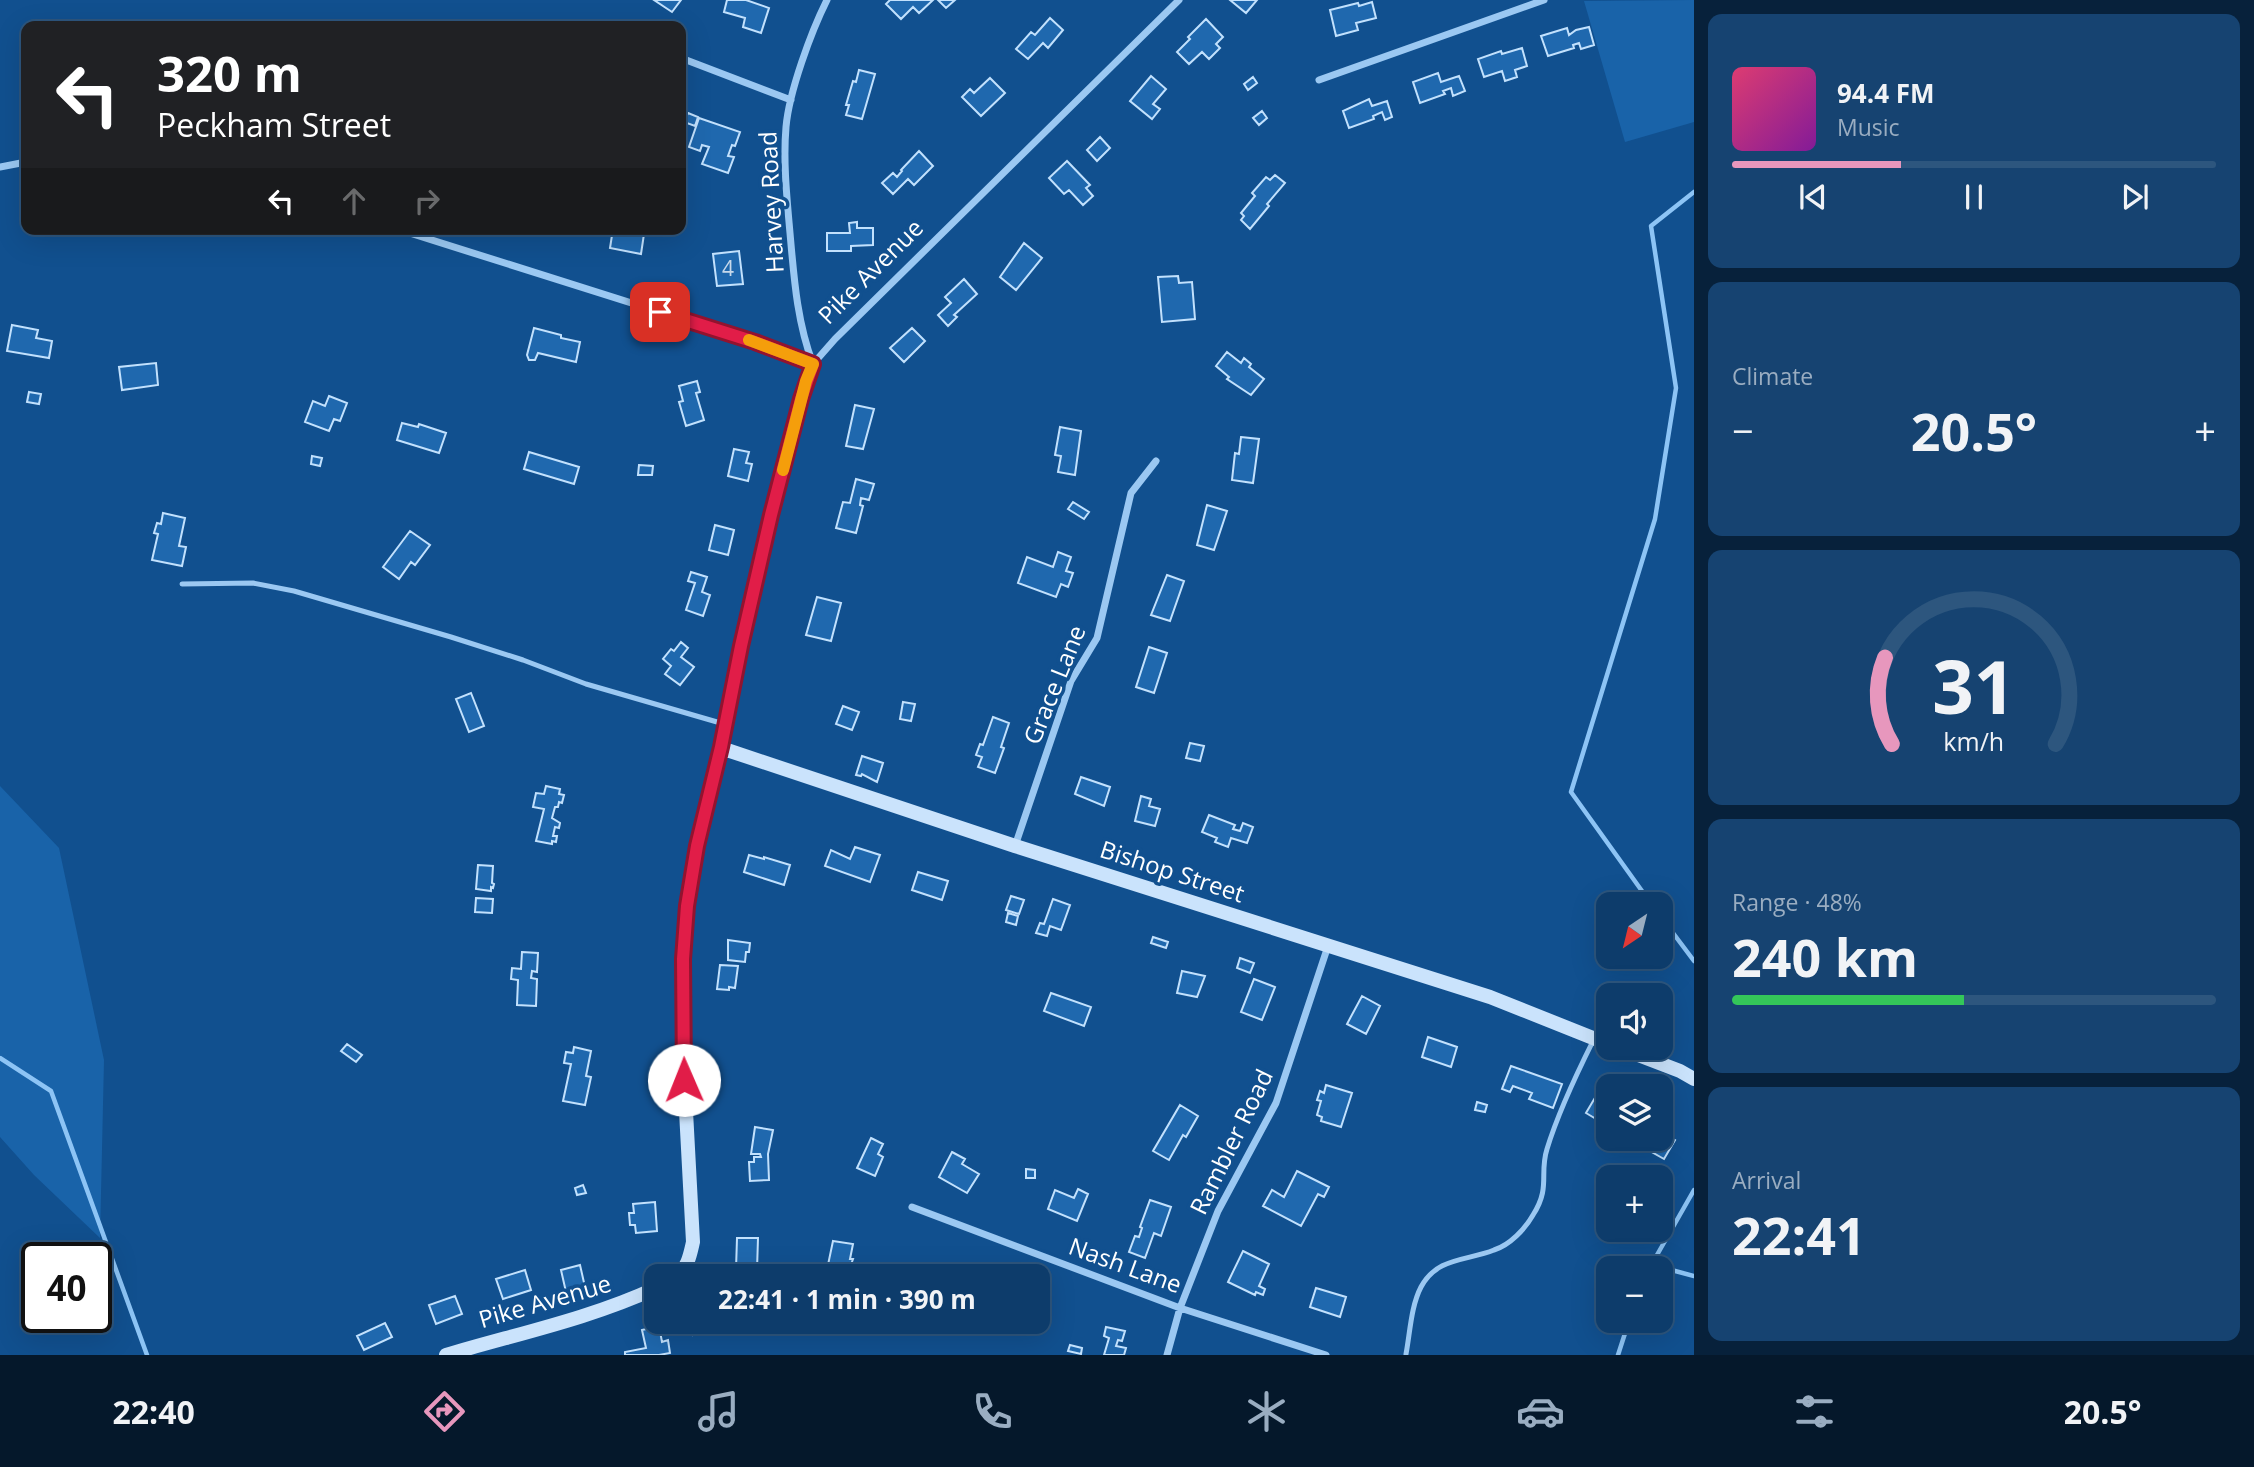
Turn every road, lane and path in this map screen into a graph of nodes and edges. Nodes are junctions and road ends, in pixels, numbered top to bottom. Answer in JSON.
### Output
{"nodes":[{"id":1,"x":827,"y":0,"type":"edge"},
{"id":2,"x":1179,"y":0,"type":"edge"},
{"id":3,"x":1544,"y":0,"type":"edge"},
{"id":4,"x":1519,"y":4,"type":"edge"},
{"id":5,"x":686,"y":60,"type":"edge"},
{"id":6,"x":1319,"y":80,"type":"dead end"},
{"id":7,"x":791,"y":100,"type":"junction"},
{"id":8,"x":21,"y":163,"type":"edge"},
{"id":9,"x":0,"y":167,"type":"edge"},
{"id":10,"x":416,"y":235,"type":"edge"},
{"id":11,"x":813,"y":364,"type":"junction"},
{"id":12,"x":1156,"y":461,"type":"dead end"},
{"id":13,"x":182,"y":584,"type":"dead end"},
{"id":14,"x":724,"y":724,"type":"junction"},
{"id":15,"x":721,"y":747,"type":"junction"},
{"id":16,"x":1015,"y":846,"type":"junction"},
{"id":17,"x":1328,"y":945,"type":"junction"},
{"id":18,"x":1596,"y":1039,"type":"edge"},
{"id":19,"x":1596,"y":1051,"type":"edge"},
{"id":20,"x":1651,"y":1060,"type":"edge"},
{"id":21,"x":1694,"y":1079,"type":"edge"},
{"id":22,"x":912,"y":1207,"type":"dead end"},
{"id":23,"x":687,"y":1264,"type":"edge"},
{"id":24,"x":644,"y":1293,"type":"edge"},
{"id":25,"x":1181,"y":1308,"type":"junction"},
{"id":26,"x":469,"y":1352,"type":"edge"},
{"id":27,"x":1406,"y":1354,"type":"edge"},
{"id":28,"x":446,"y":1355,"type":"edge"},
{"id":29,"x":1167,"y":1355,"type":"edge"},
{"id":30,"x":1326,"y":1355,"type":"edge"}],
"edges":[{"from":1,"to":7,"type":"street","name":"Harvey Road"},
{"from":2,"to":11,"type":"street","name":"Pike Avenue"},
{"from":3,"to":4,"type":"street"},
{"from":4,"to":6,"type":"street"},
{"from":5,"to":7,"type":"street"},
{"from":7,"to":11,"type":"street","name":"Harvey Road"},
{"from":8,"to":9,"type":"street"},
{"from":10,"to":11,"type":"street"},
{"from":11,"to":14,"type":"street","name":"Pike Avenue"},
{"from":12,"to":16,"type":"street","name":"Grace Lane"},
{"from":13,"to":14,"type":"lane"},
{"from":14,"to":15,"type":"street","name":"Pike Avenue"},
{"from":15,"to":16,"type":"street","name":"Bishop Street"},
{"from":15,"to":23,"type":"street","name":"Pike Avenue"},
{"from":16,"to":17,"type":"street","name":"Bishop Street"},
{"from":17,"to":18,"type":"street","name":"Bishop Street"},
{"from":17,"to":25,"type":"street","name":"Rambler Road"},
{"from":19,"to":27,"type":"lane"},
{"from":20,"to":21,"type":"street"},
{"from":22,"to":25,"type":"street","name":"Nash Lane"},
{"from":24,"to":26,"type":"street","name":"Pike Avenue"},
{"from":25,"to":29,"type":"street","name":"Rambler Road"},
{"from":25,"to":30,"type":"street","name":"Nash Lane"},
{"from":26,"to":28,"type":"street","name":"Pike Avenue"}]}
